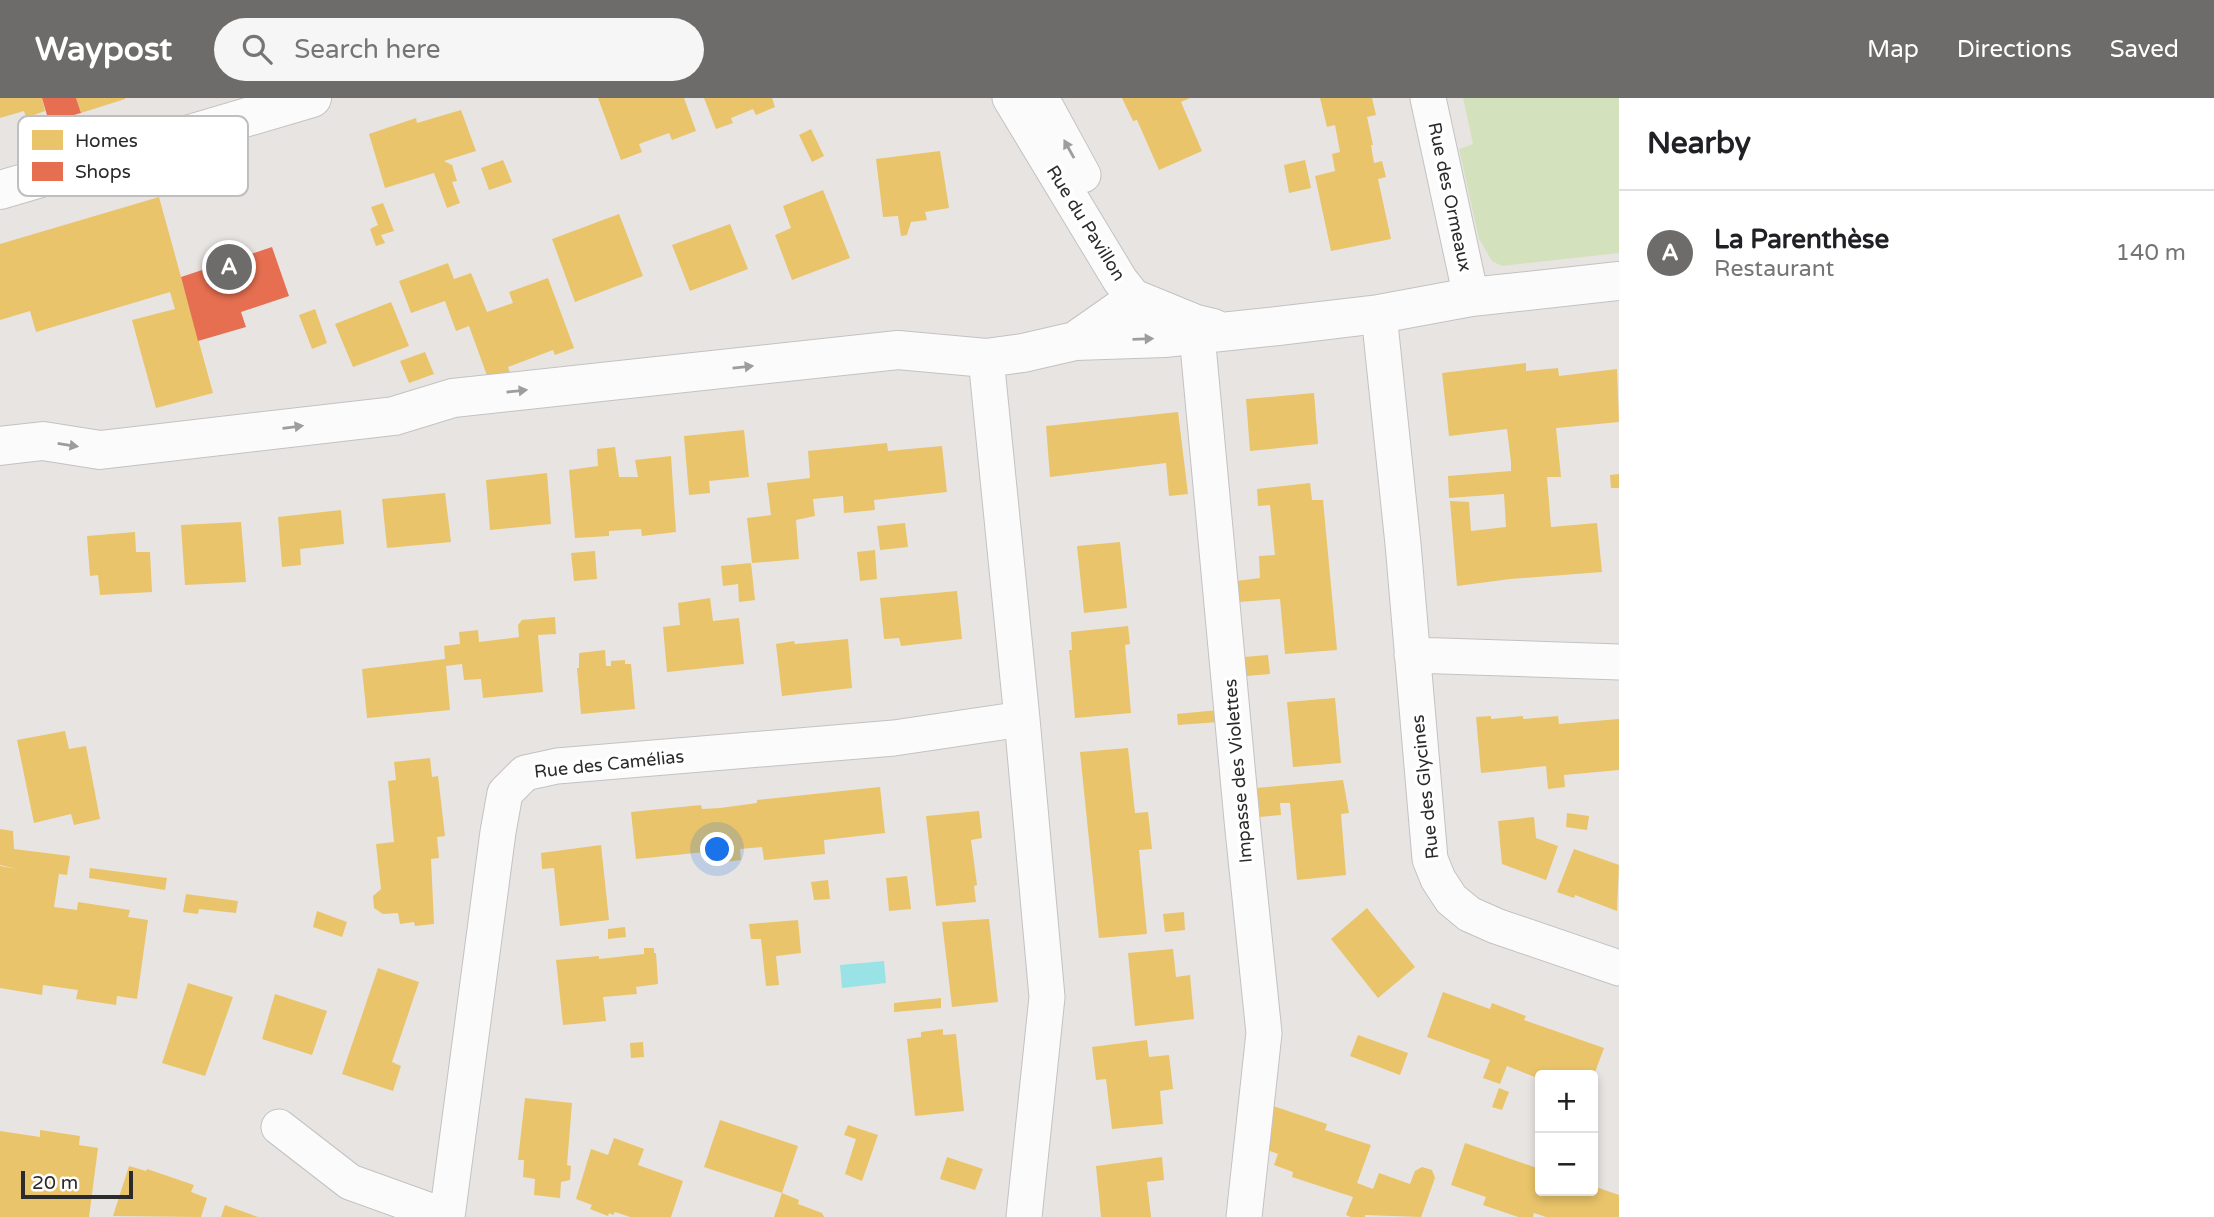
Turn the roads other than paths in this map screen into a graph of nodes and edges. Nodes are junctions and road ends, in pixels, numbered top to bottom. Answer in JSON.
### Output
{"nodes":[{"id":1,"x":312,"y":98,"type":"edge"},
{"id":2,"x":1010,"y":98,"type":"edge"},
{"id":3,"x":1041,"y":98,"type":"edge"},
{"id":4,"x":1427,"y":98,"type":"edge"},
{"id":5,"x":234,"y":109,"type":"edge"},
{"id":6,"x":214,"y":116,"type":"edge"},
{"id":7,"x":18,"y":184,"type":"edge"},
{"id":8,"x":0,"y":190,"type":"edge"},
{"id":9,"x":1619,"y":281,"type":"edge"},
{"id":10,"x":1471,"y":297,"type":"junction"},
{"id":11,"x":1135,"y":299,"type":"junction"},
{"id":12,"x":1379,"y":314,"type":"junction"},
{"id":13,"x":1206,"y":330,"type":"junction"},
{"id":14,"x":1075,"y":341,"type":"junction"},
{"id":15,"x":986,"y":358,"type":"junction"},
{"id":16,"x":0,"y":446,"type":"edge"},
{"id":17,"x":1412,"y":655,"type":"junction"},
{"id":18,"x":1619,"y":662,"type":"edge"},
{"id":19,"x":1022,"y":719,"type":"junction"},
{"id":20,"x":1619,"y":968,"type":"edge"},
{"id":21,"x":279,"y":1127,"type":"dead end"},
{"id":22,"x":1024,"y":1217,"type":"edge"},
{"id":23,"x":1244,"y":1217,"type":"edge"}],
"edges":[{"from":1,"to":5,"type":"main road"},
{"from":2,"to":11,"type":"street","name":"Rue du Pavillon"},
{"from":11,"to":3,"type":"street","name":"Rue du Pavillon","one_way":true},
{"from":4,"to":10,"type":"street","name":"Rue des Ormeaux"},
{"from":5,"to":6,"type":"main road"},
{"from":7,"to":8,"type":"main road"},
{"from":9,"to":10,"type":"main road"},
{"from":10,"to":12,"type":"main road"},
{"from":11,"to":13,"type":"main road"},
{"from":11,"to":14,"type":"main road"},
{"from":12,"to":13,"type":"main road"},
{"from":12,"to":17,"type":"street","name":"Rue des Glycines"},
{"from":14,"to":13,"type":"main road","one_way":true},
{"from":13,"to":23,"type":"street","name":"Impasse des Violettes"},
{"from":14,"to":15,"type":"main road"},
{"from":16,"to":15,"type":"main road","one_way":true},
{"from":15,"to":19,"type":"street"},
{"from":17,"to":18,"type":"street"},
{"from":17,"to":20,"type":"street","name":"Rue des Glycines"},
{"from":19,"to":21,"type":"street","name":"Rue des Camélias"},
{"from":19,"to":22,"type":"street"}]}
